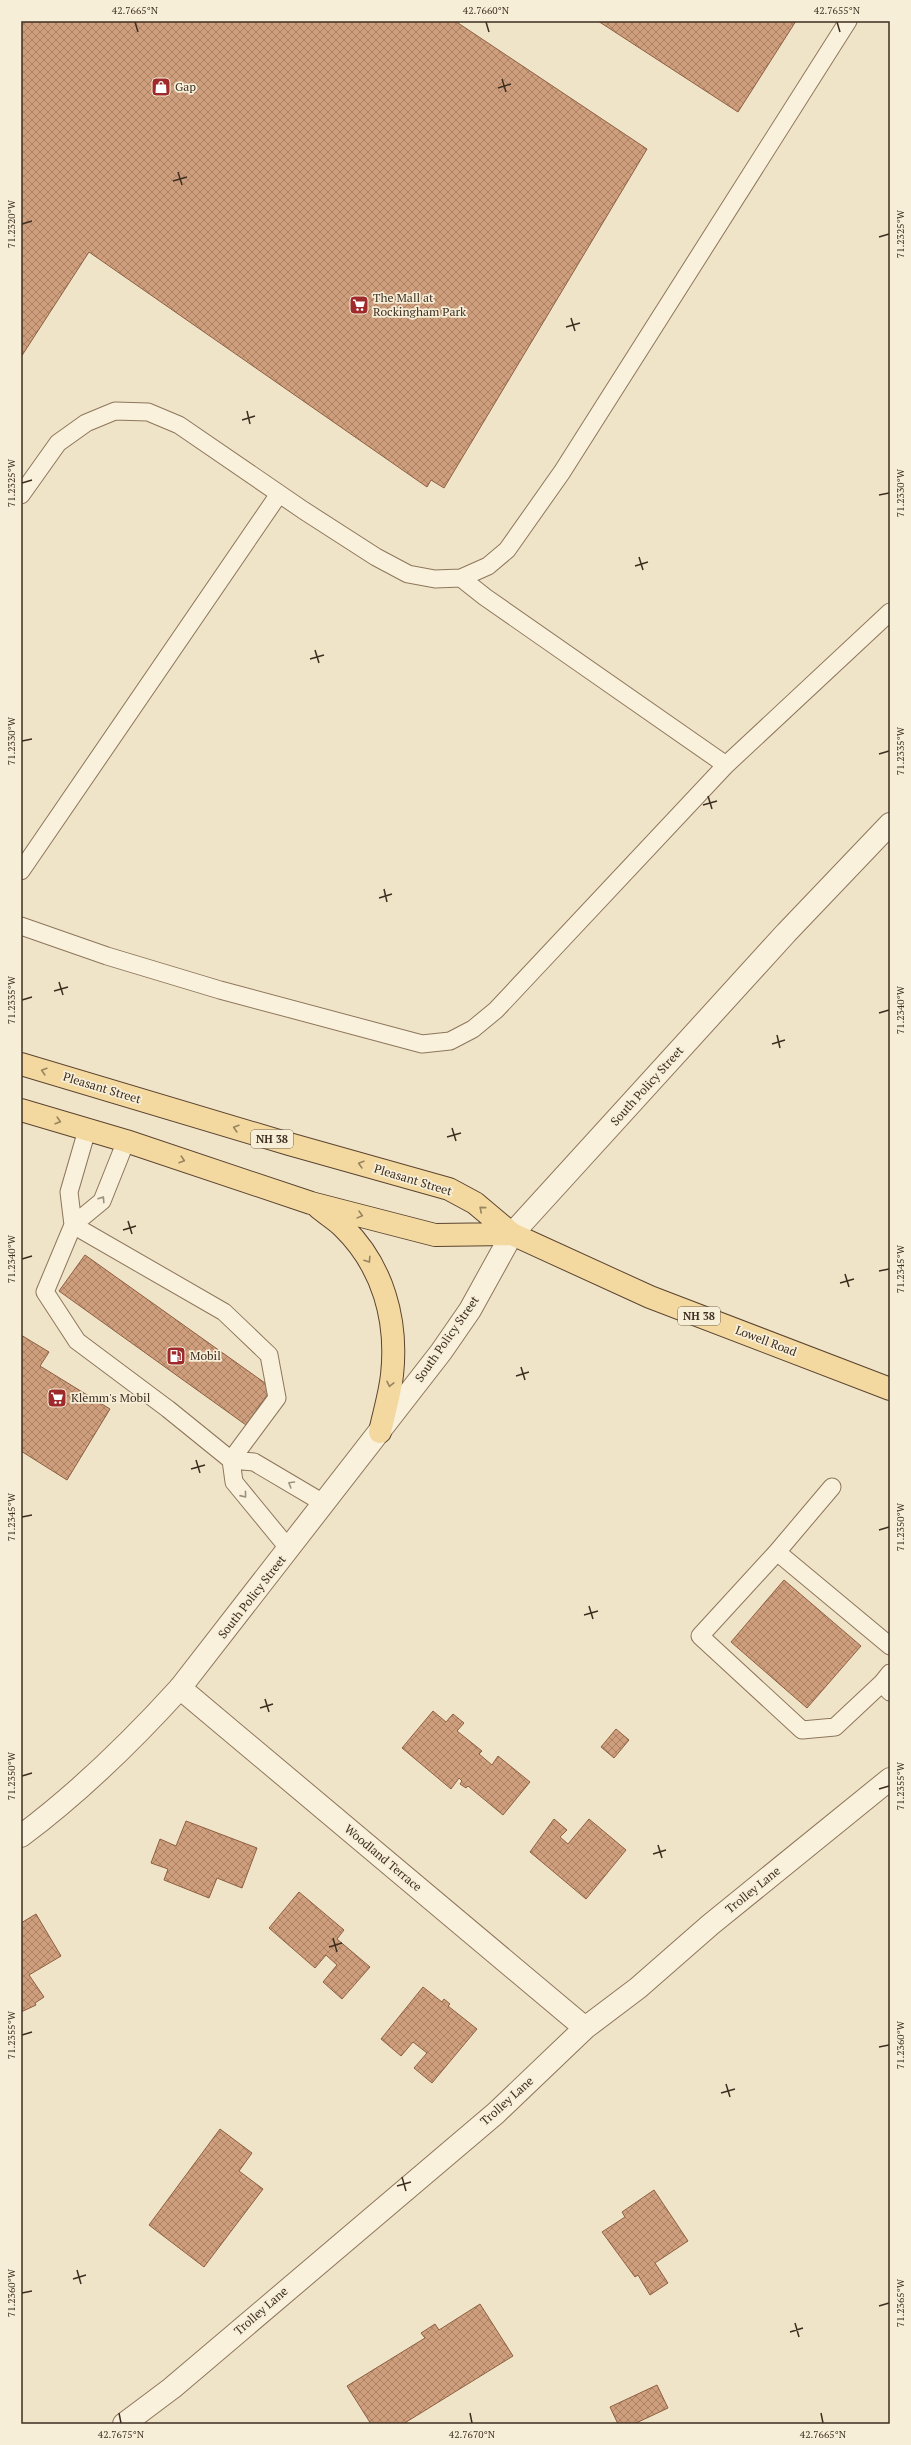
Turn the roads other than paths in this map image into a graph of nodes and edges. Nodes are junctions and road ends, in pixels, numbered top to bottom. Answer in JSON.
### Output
{"nodes":[{"id":1,"x":848,"y":21,"type":"edge"},
{"id":2,"x":279,"y":494,"type":"junction"},
{"id":3,"x":21,"y":496,"type":"edge"},
{"id":4,"x":461,"y":578,"type":"junction"},
{"id":5,"x":890,"y":612,"type":"edge"},
{"id":6,"x":726,"y":765,"type":"junction"},
{"id":7,"x":890,"y":824,"type":"edge"},
{"id":8,"x":21,"y":871,"type":"edge"},
{"id":9,"x":21,"y":926,"type":"edge"},
{"id":10,"x":21,"y":1064,"type":"edge"},
{"id":11,"x":21,"y":1110,"type":"edge"},
{"id":12,"x":87,"y":1130,"type":"junction"},
{"id":13,"x":126,"y":1141,"type":"junction"},
{"id":14,"x":311,"y":1203,"type":"junction"},
{"id":15,"x":74,"y":1225,"type":"junction"},
{"id":16,"x":512,"y":1234,"type":"junction"},
{"id":17,"x":890,"y":1389,"type":"edge"},
{"id":18,"x":380,"y":1432,"type":"junction"},
{"id":19,"x":232,"y":1460,"type":"junction"},
{"id":20,"x":832,"y":1487,"type":"dead end"},
{"id":21,"x":325,"y":1504,"type":"junction"},
{"id":22,"x":289,"y":1549,"type":"junction"},
{"id":23,"x":777,"y":1552,"type":"junction"},
{"id":24,"x":890,"y":1646,"type":"edge"},
{"id":25,"x":887,"y":1683,"type":"edge"},
{"id":26,"x":180,"y":1688,"type":"junction"},
{"id":27,"x":890,"y":1779,"type":"edge"},
{"id":28,"x":21,"y":1836,"type":"edge"},
{"id":29,"x":585,"y":2028,"type":"junction"},
{"id":30,"x":124,"y":2424,"type":"edge"}],
"edges":[{"from":1,"to":4,"type":"lane"},
{"from":2,"to":3,"type":"lane"},
{"from":2,"to":4,"type":"lane"},
{"from":2,"to":8,"type":"lane"},
{"from":4,"to":6,"type":"lane"},
{"from":5,"to":6,"type":"lane"},
{"from":6,"to":9,"type":"lane"},
{"from":7,"to":16,"type":"street","name":"South Policy Street"},
{"from":16,"to":10,"type":"main road","name":"Pleasant Street","number":"NH 38","one_way":true},
{"from":11,"to":12,"type":"main road","number":"NH 38","one_way":true},
{"from":12,"to":13,"type":"main road","number":"NH 38"},
{"from":12,"to":15,"type":"lane"},
{"from":13,"to":14,"type":"main road","number":"NH 38","one_way":true},
{"from":15,"to":13,"type":"lane","one_way":true},
{"from":14,"to":16,"type":"main road","number":"NH 38","one_way":true},
{"from":14,"to":18,"type":"main road","one_way":true},
{"from":15,"to":19,"type":"lane"},
{"from":15,"to":19,"type":"lane"},
{"from":16,"to":17,"type":"main road","name":"Lowell Road","number":"NH 38"},
{"from":16,"to":18,"type":"street","name":"South Policy Street"},
{"from":18,"to":21,"type":"street","name":"South Policy Street"},
{"from":21,"to":19,"type":"lane","one_way":true},
{"from":19,"to":22,"type":"lane","one_way":true},
{"from":20,"to":23,"type":"lane"},
{"from":21,"to":22,"type":"street","name":"South Policy Street"},
{"from":22,"to":26,"type":"street","name":"South Policy Street"},
{"from":23,"to":24,"type":"lane"},
{"from":23,"to":25,"type":"lane"},
{"from":26,"to":28,"type":"street","name":"South Policy Street"},
{"from":26,"to":29,"type":"street","name":"Woodland Terrace"},
{"from":27,"to":29,"type":"street","name":"Trolley Lane"},
{"from":29,"to":30,"type":"street","name":"Trolley Lane"}]}
